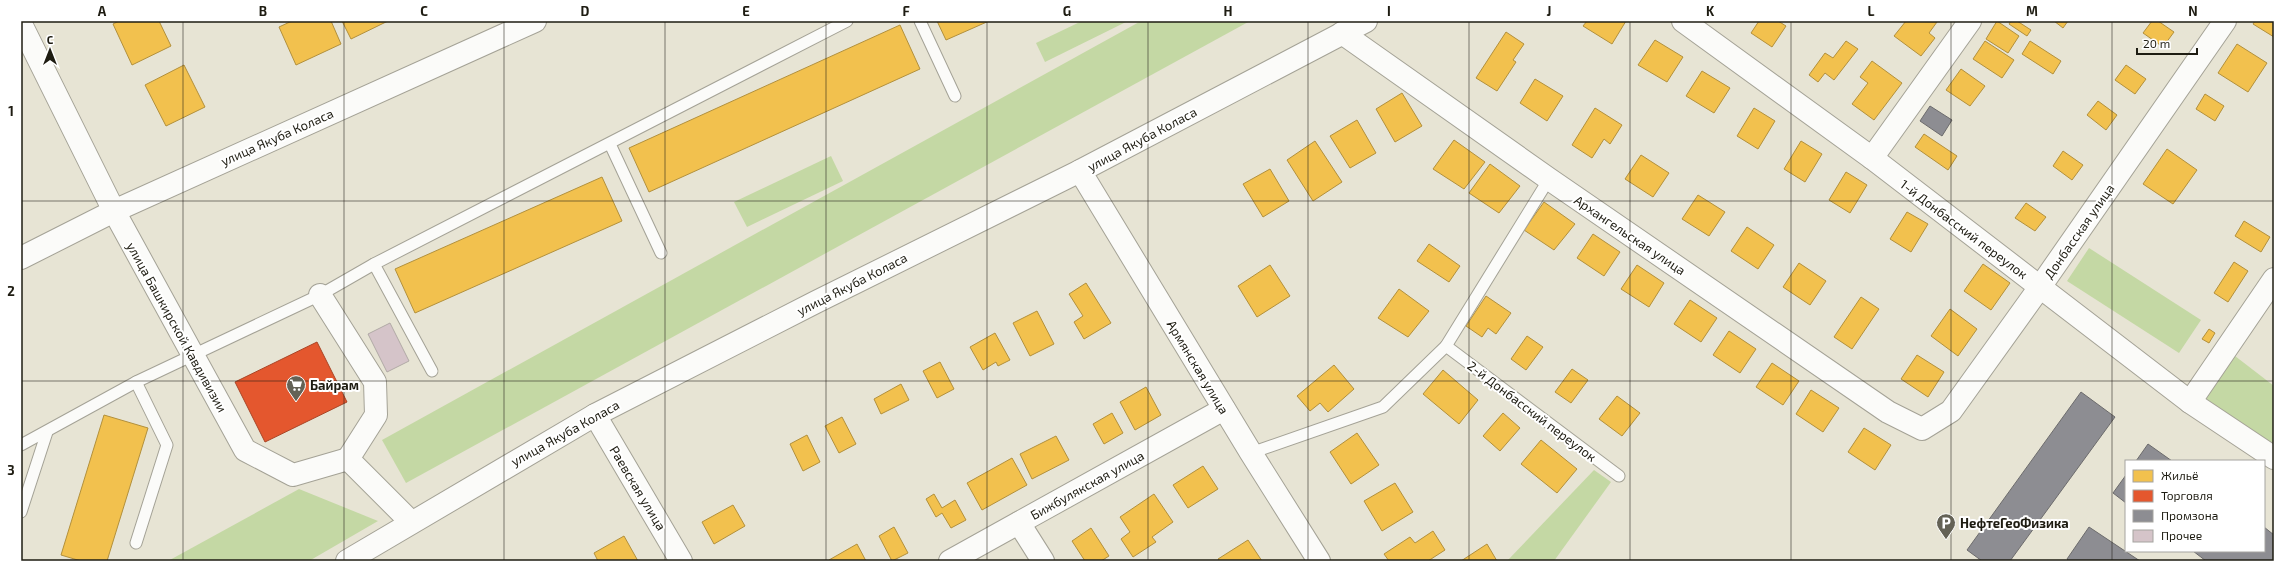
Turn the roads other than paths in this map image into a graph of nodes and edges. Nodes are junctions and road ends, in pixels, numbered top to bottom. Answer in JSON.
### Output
{"nodes":[{"id":1,"x":535,"y":21,"type":"edge"},
{"id":2,"x":847,"y":21,"type":"edge"},
{"id":3,"x":920,"y":21,"type":"edge"},
{"id":4,"x":1366,"y":21,"type":"edge"},
{"id":5,"x":1683,"y":21,"type":"edge"},
{"id":6,"x":1970,"y":21,"type":"edge"},
{"id":7,"x":2225,"y":21,"type":"edge"},
{"id":8,"x":21,"y":24,"type":"edge"},
{"id":9,"x":1342,"y":33,"type":"junction"},
{"id":10,"x":955,"y":96,"type":"dead end"},
{"id":11,"x":610,"y":144,"type":"junction"},
{"id":12,"x":1872,"y":158,"type":"junction"},
{"id":13,"x":1080,"y":171,"type":"junction"},
{"id":14,"x":1549,"y":179,"type":"junction"},
{"id":15,"x":114,"y":211,"type":"junction"},
{"id":16,"x":661,"y":253,"type":"dead end"},
{"id":17,"x":21,"y":258,"type":"edge"},
{"id":18,"x":374,"y":264,"type":"junction"},
{"id":19,"x":2274,"y":279,"type":"edge"},
{"id":20,"x":2040,"y":287,"type":"junction"},
{"id":21,"x":320,"y":295,"type":"junction"},
{"id":22,"x":1446,"y":346,"type":"junction"},
{"id":23,"x":193,"y":354,"type":"junction"},
{"id":24,"x":432,"y":371,"type":"dead end"},
{"id":25,"x":136,"y":382,"type":"junction"},
{"id":26,"x":2190,"y":402,"type":"junction"},
{"id":27,"x":1224,"y":409,"type":"junction"},
{"id":28,"x":595,"y":415,"type":"junction"},
{"id":29,"x":1922,"y":429,"type":"joint"},
{"id":30,"x":47,"y":432,"type":"junction"},
{"id":31,"x":21,"y":445,"type":"edge"},
{"id":32,"x":1251,"y":453,"type":"junction"},
{"id":33,"x":2274,"y":458,"type":"edge"},
{"id":34,"x":348,"y":459,"type":"junction"},
{"id":35,"x":1619,"y":476,"type":"dead end"},
{"id":36,"x":21,"y":512,"type":"edge"},
{"id":37,"x":410,"y":522,"type":"junction"},
{"id":38,"x":1019,"y":523,"type":"junction"},
{"id":39,"x":136,"y":543,"type":"dead end"},
{"id":40,"x":347,"y":561,"type":"edge"},
{"id":41,"x":682,"y":561,"type":"edge"},
{"id":42,"x":950,"y":561,"type":"edge"},
{"id":43,"x":1043,"y":561,"type":"edge"},
{"id":44,"x":1319,"y":561,"type":"edge"}],
"edges":[{"from":1,"to":15,"type":"street","name":"улица Якуба Коласа"},
{"from":2,"to":11,"type":"lane"},
{"from":3,"to":10,"type":"lane"},
{"from":4,"to":9,"type":"street","name":"улица Якуба Коласа"},
{"from":5,"to":12,"type":"street","name":"1-й Донбасский переулок"},
{"from":6,"to":12,"type":"street"},
{"from":7,"to":20,"type":"street","name":"Донбасская улица"},
{"from":8,"to":15,"type":"street","name":"улица Башкирской Кавдивизии"},
{"from":9,"to":13,"type":"street","name":"улица Якуба Коласа"},
{"from":9,"to":14,"type":"street","name":"Архангельская улица"},
{"from":11,"to":16,"type":"lane"},
{"from":11,"to":18,"type":"lane"},
{"from":12,"to":20,"type":"street","name":"1-й Донбасский переулок"},
{"from":13,"to":27,"type":"street","name":"Армянская улица"},
{"from":13,"to":28,"type":"street","name":"улица Якуба Коласа"},
{"from":14,"to":22,"type":"lane"},
{"from":14,"to":29,"type":"street","name":"Архангельская улица"},
{"from":15,"to":17,"type":"street","name":"улица Якуба Коласа"},
{"from":15,"to":23,"type":"street","name":"улица Башкирской Кавдивизии"},
{"from":18,"to":21,"type":"lane"},
{"from":18,"to":24,"type":"lane"},
{"from":19,"to":26,"type":"street"},
{"from":20,"to":26,"type":"street","name":"1-й Донбасский переулок"},
{"from":20,"to":29,"type":"street","name":"Донбасская улица"},
{"from":21,"to":23,"type":"lane"},
{"from":21,"to":34,"type":"street"},
{"from":22,"to":32,"type":"lane"},
{"from":22,"to":35,"type":"lane","name":"2-й Донбасский переулок"},
{"from":23,"to":25,"type":"lane"},
{"from":23,"to":34,"type":"street","name":"улица Башкирской Кавдивизии"},
{"from":25,"to":30,"type":"lane"},
{"from":25,"to":39,"type":"lane"},
{"from":26,"to":33,"type":"street","name":"1-й Донбасский переулок"},
{"from":27,"to":32,"type":"street","name":"Армянская улица"},
{"from":27,"to":38,"type":"street","name":"Бижбулякская улица"},
{"from":28,"to":37,"type":"street","name":"улица Якуба Коласа"},
{"from":28,"to":41,"type":"street","name":"Раевская улица"},
{"from":30,"to":31,"type":"lane"},
{"from":30,"to":36,"type":"lane"},
{"from":32,"to":44,"type":"street","name":"Армянская улица"},
{"from":34,"to":37,"type":"street"},
{"from":37,"to":40,"type":"street","name":"улица Якуба Коласа"},
{"from":38,"to":42,"type":"street","name":"Бижбулякская улица"},
{"from":38,"to":43,"type":"street"}]}
